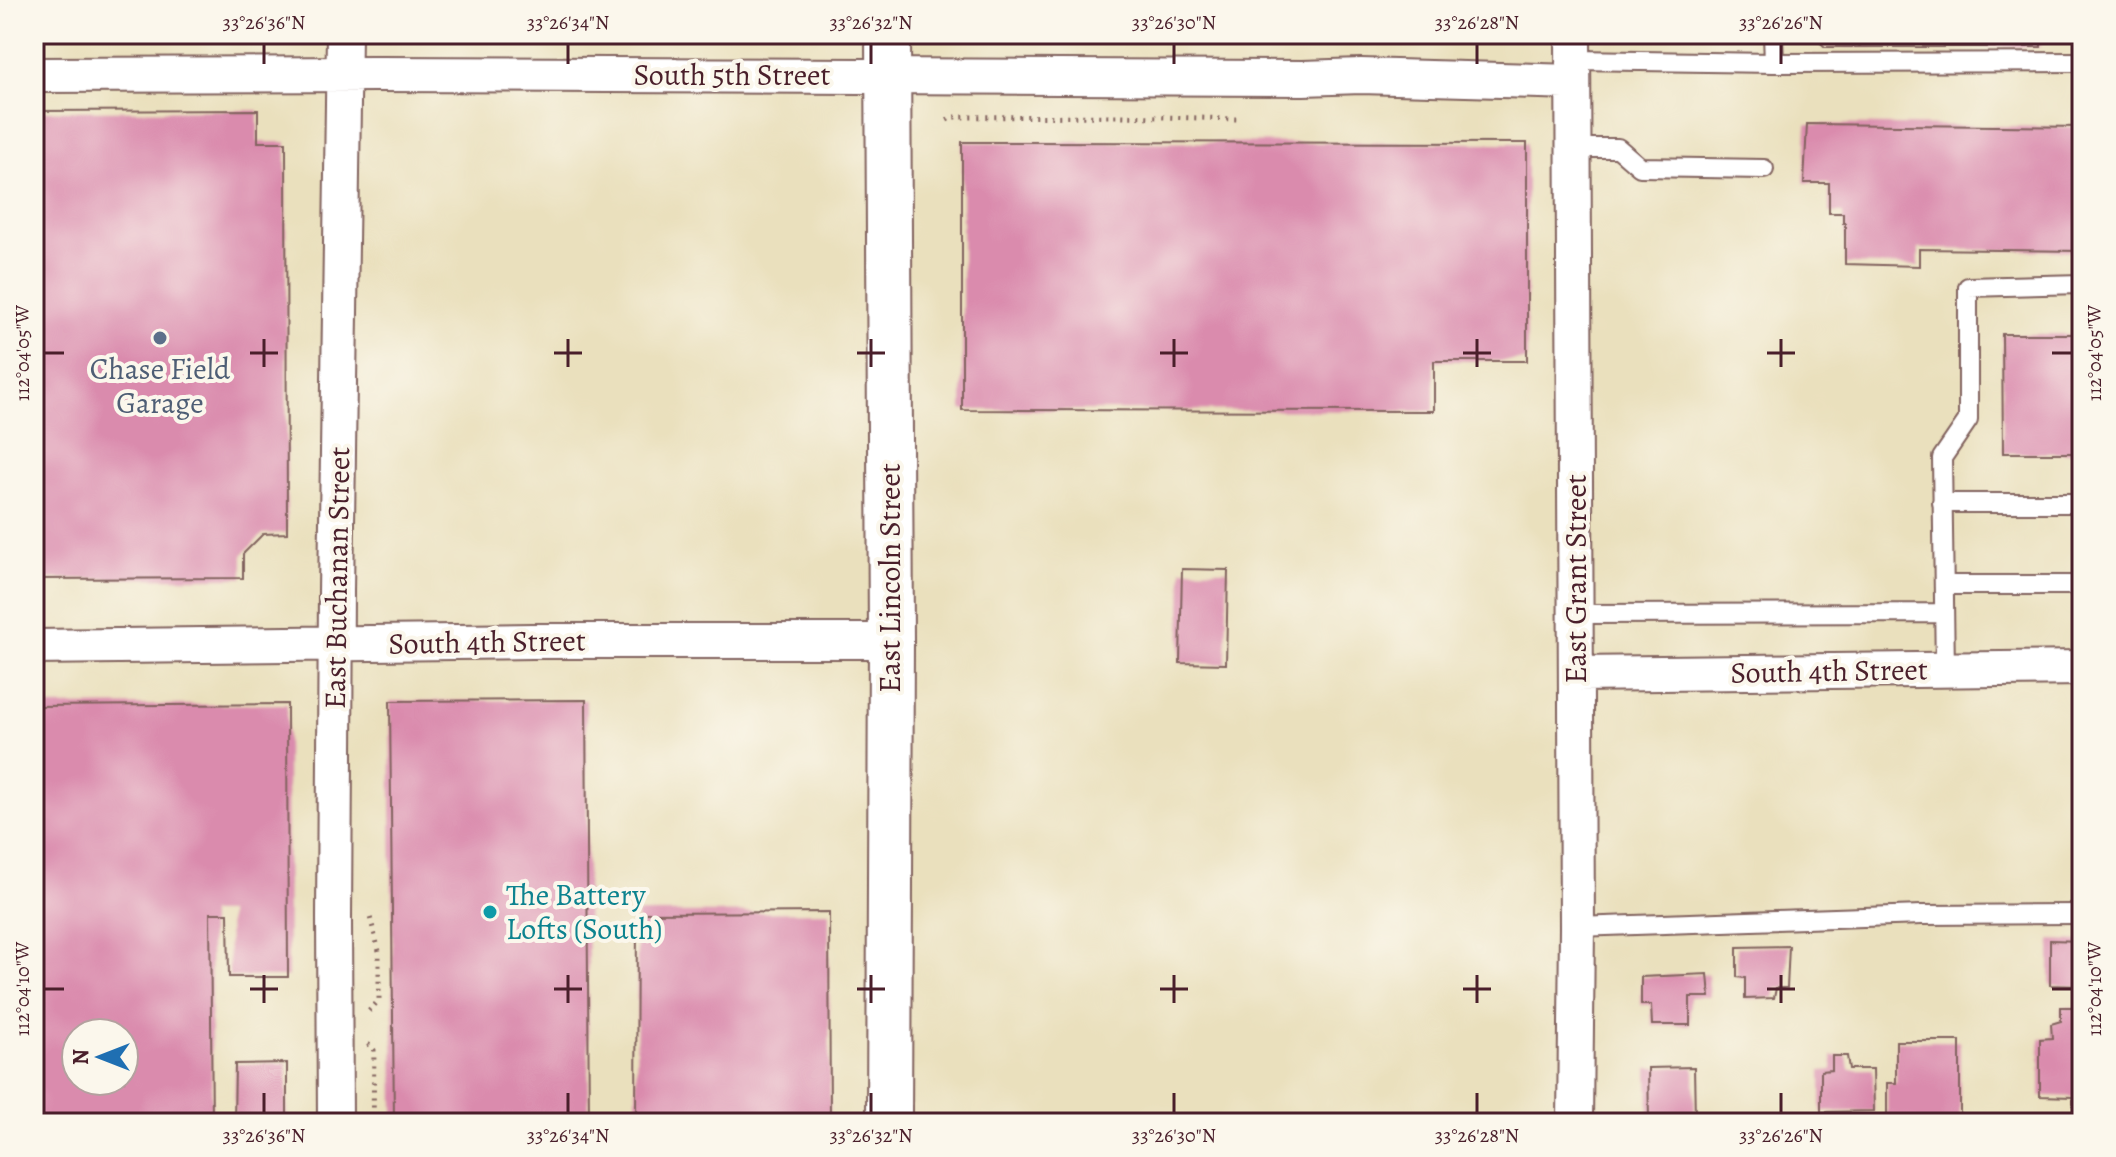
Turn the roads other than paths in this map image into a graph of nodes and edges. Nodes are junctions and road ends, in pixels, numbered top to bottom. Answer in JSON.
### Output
{"nodes":[{"id":1,"x":344,"y":34,"type":"edge"},
{"id":2,"x":1773,"y":34,"type":"edge"},
{"id":3,"x":888,"y":55,"type":"edge"},
{"id":4,"x":1573,"y":59,"type":"edge"},
{"id":5,"x":2082,"y":62,"type":"edge"},
{"id":6,"x":1774,"y":63,"type":"junction"},
{"id":7,"x":345,"y":74,"type":"junction"},
{"id":8,"x":34,"y":75,"type":"edge"},
{"id":9,"x":1574,"y":148,"type":"junction"},
{"id":10,"x":1764,"y":169,"type":"dead end"},
{"id":11,"x":2082,"y":284,"type":"edge"},
{"id":12,"x":1942,"y":503,"type":"junction"},
{"id":13,"x":2082,"y":503,"type":"edge"},
{"id":14,"x":1944,"y":585,"type":"junction"},
{"id":15,"x":2082,"y":585,"type":"edge"},
{"id":16,"x":1944,"y":613,"type":"junction"},
{"id":17,"x":1576,"y":614,"type":"junction"},
{"id":18,"x":891,"y":641,"type":"junction"},
{"id":19,"x":336,"y":643,"type":"junction"},
{"id":20,"x":34,"y":647,"type":"edge"},
{"id":21,"x":2082,"y":668,"type":"edge"},
{"id":22,"x":1945,"y":670,"type":"junction"},
{"id":23,"x":1577,"y":674,"type":"junction"},
{"id":24,"x":2082,"y":914,"type":"edge"},
{"id":25,"x":1577,"y":927,"type":"junction"},
{"id":26,"x":335,"y":1123,"type":"edge"},
{"id":27,"x":889,"y":1123,"type":"edge"},
{"id":28,"x":1575,"y":1123,"type":"edge"}],
"edges":[{"from":1,"to":7,"type":"street","name":"East Buchanan Street"},
{"from":2,"to":6,"type":"lane"},
{"from":3,"to":4,"type":"street","name":"South 5th Street"},
{"from":3,"to":7,"type":"street","name":"South 5th Street"},
{"from":3,"to":18,"type":"main road","name":"East Lincoln Street"},
{"from":4,"to":6,"type":"lane"},
{"from":4,"to":9,"type":"street","name":"East Grant Street"},
{"from":5,"to":6,"type":"lane"},
{"from":7,"to":8,"type":"street","name":"South 5th Street"},
{"from":7,"to":19,"type":"street","name":"East Buchanan Street"},
{"from":9,"to":10,"type":"lane"},
{"from":9,"to":17,"type":"street","name":"East Grant Street"},
{"from":11,"to":12,"type":"lane"},
{"from":12,"to":13,"type":"lane"},
{"from":12,"to":14,"type":"lane"},
{"from":14,"to":15,"type":"lane"},
{"from":14,"to":16,"type":"lane"},
{"from":16,"to":17,"type":"lane"},
{"from":16,"to":22,"type":"lane"},
{"from":17,"to":23,"type":"street","name":"East Grant Street"},
{"from":18,"to":19,"type":"street","name":"South 4th Street"},
{"from":18,"to":27,"type":"main road","name":"East Lincoln Street"},
{"from":19,"to":20,"type":"street","name":"South 4th Street"},
{"from":19,"to":26,"type":"street","name":"East Buchanan Street"},
{"from":21,"to":22,"type":"street","name":"South 4th Street"},
{"from":22,"to":23,"type":"street","name":"South 4th Street"},
{"from":23,"to":25,"type":"street","name":"East Grant Street"},
{"from":24,"to":25,"type":"lane"},
{"from":25,"to":28,"type":"street","name":"East Grant Street"}]}
